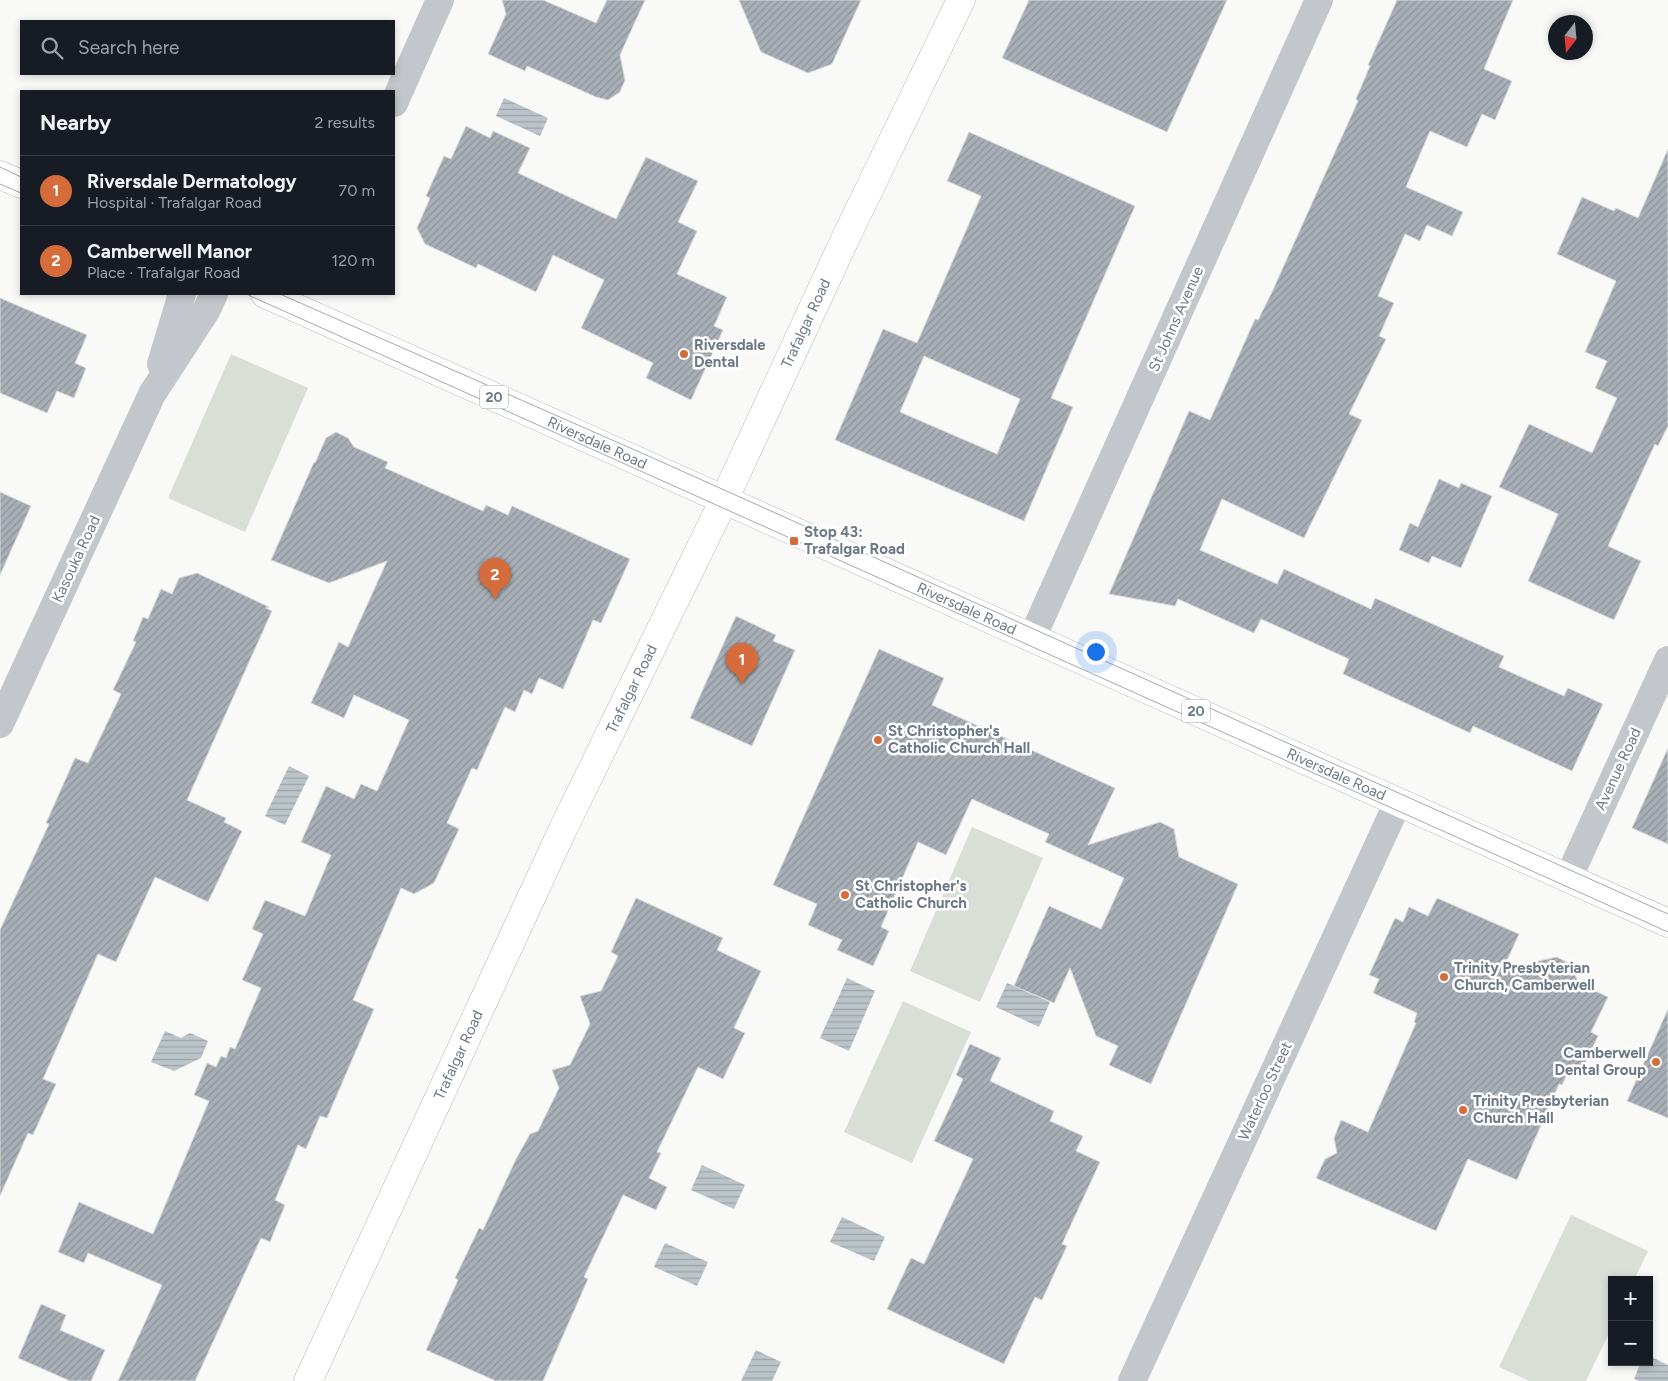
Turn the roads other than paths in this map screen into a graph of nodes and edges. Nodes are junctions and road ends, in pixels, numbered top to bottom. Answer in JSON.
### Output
{"nodes":[{"id":1,"x":440,"y":0,"type":"edge"},
{"id":2,"x":961,"y":0,"type":"edge"},
{"id":3,"x":1320,"y":0,"type":"edge"},
{"id":4,"x":395,"y":101,"type":"edge"},
{"id":5,"x":0,"y":175,"type":"edge"},
{"id":6,"x":20,"y":184,"type":"edge"},
{"id":7,"x":182,"y":295,"type":"edge"},
{"id":8,"x":214,"y":295,"type":"edge"},
{"id":9,"x":270,"y":295,"type":"edge"},
{"id":10,"x":304,"y":302,"type":"edge"},
{"id":11,"x":152,"y":394,"type":"junction"},
{"id":12,"x":724,"y":500,"type":"junction"},
{"id":13,"x":1032,"y":638,"type":"junction"},
{"id":14,"x":1668,"y":660,"type":"edge"},
{"id":15,"x":0,"y":724,"type":"edge"},
{"id":16,"x":1398,"y":802,"type":"junction"},
{"id":17,"x":1568,"y":878,"type":"junction"},
{"id":18,"x":1668,"y":923,"type":"edge"},
{"id":19,"x":308,"y":1381,"type":"edge"},
{"id":20,"x":1132,"y":1381,"type":"edge"}],
"edges":[{"from":1,"to":4,"type":"street"},
{"from":2,"to":12,"type":"main road","name":"Trafalgar Road"},
{"from":3,"to":13,"type":"street","name":"St Johns Avenue"},
{"from":5,"to":6,"type":"main road"},
{"from":7,"to":11,"type":"street","name":"Kasouka Road"},
{"from":8,"to":11,"type":"street","name":"Kasouka Road"},
{"from":9,"to":10,"type":"main road","name":"Riversdale Road","number":"20"},
{"from":10,"to":12,"type":"main road","name":"Riversdale Road","number":"20"},
{"from":11,"to":15,"type":"street","name":"Kasouka Road"},
{"from":12,"to":13,"type":"main road","name":"Riversdale Road","number":"20"},
{"from":12,"to":19,"type":"main road","name":"Trafalgar Road"},
{"from":13,"to":16,"type":"main road","name":"Riversdale Road","number":"20"},
{"from":14,"to":17,"type":"street","name":"Avenue Road"},
{"from":16,"to":17,"type":"main road","name":"Riversdale Road","number":"20"},
{"from":16,"to":20,"type":"street","name":"Waterloo Street"},
{"from":17,"to":18,"type":"main road","name":"Riversdale Road","number":"20"}]}
